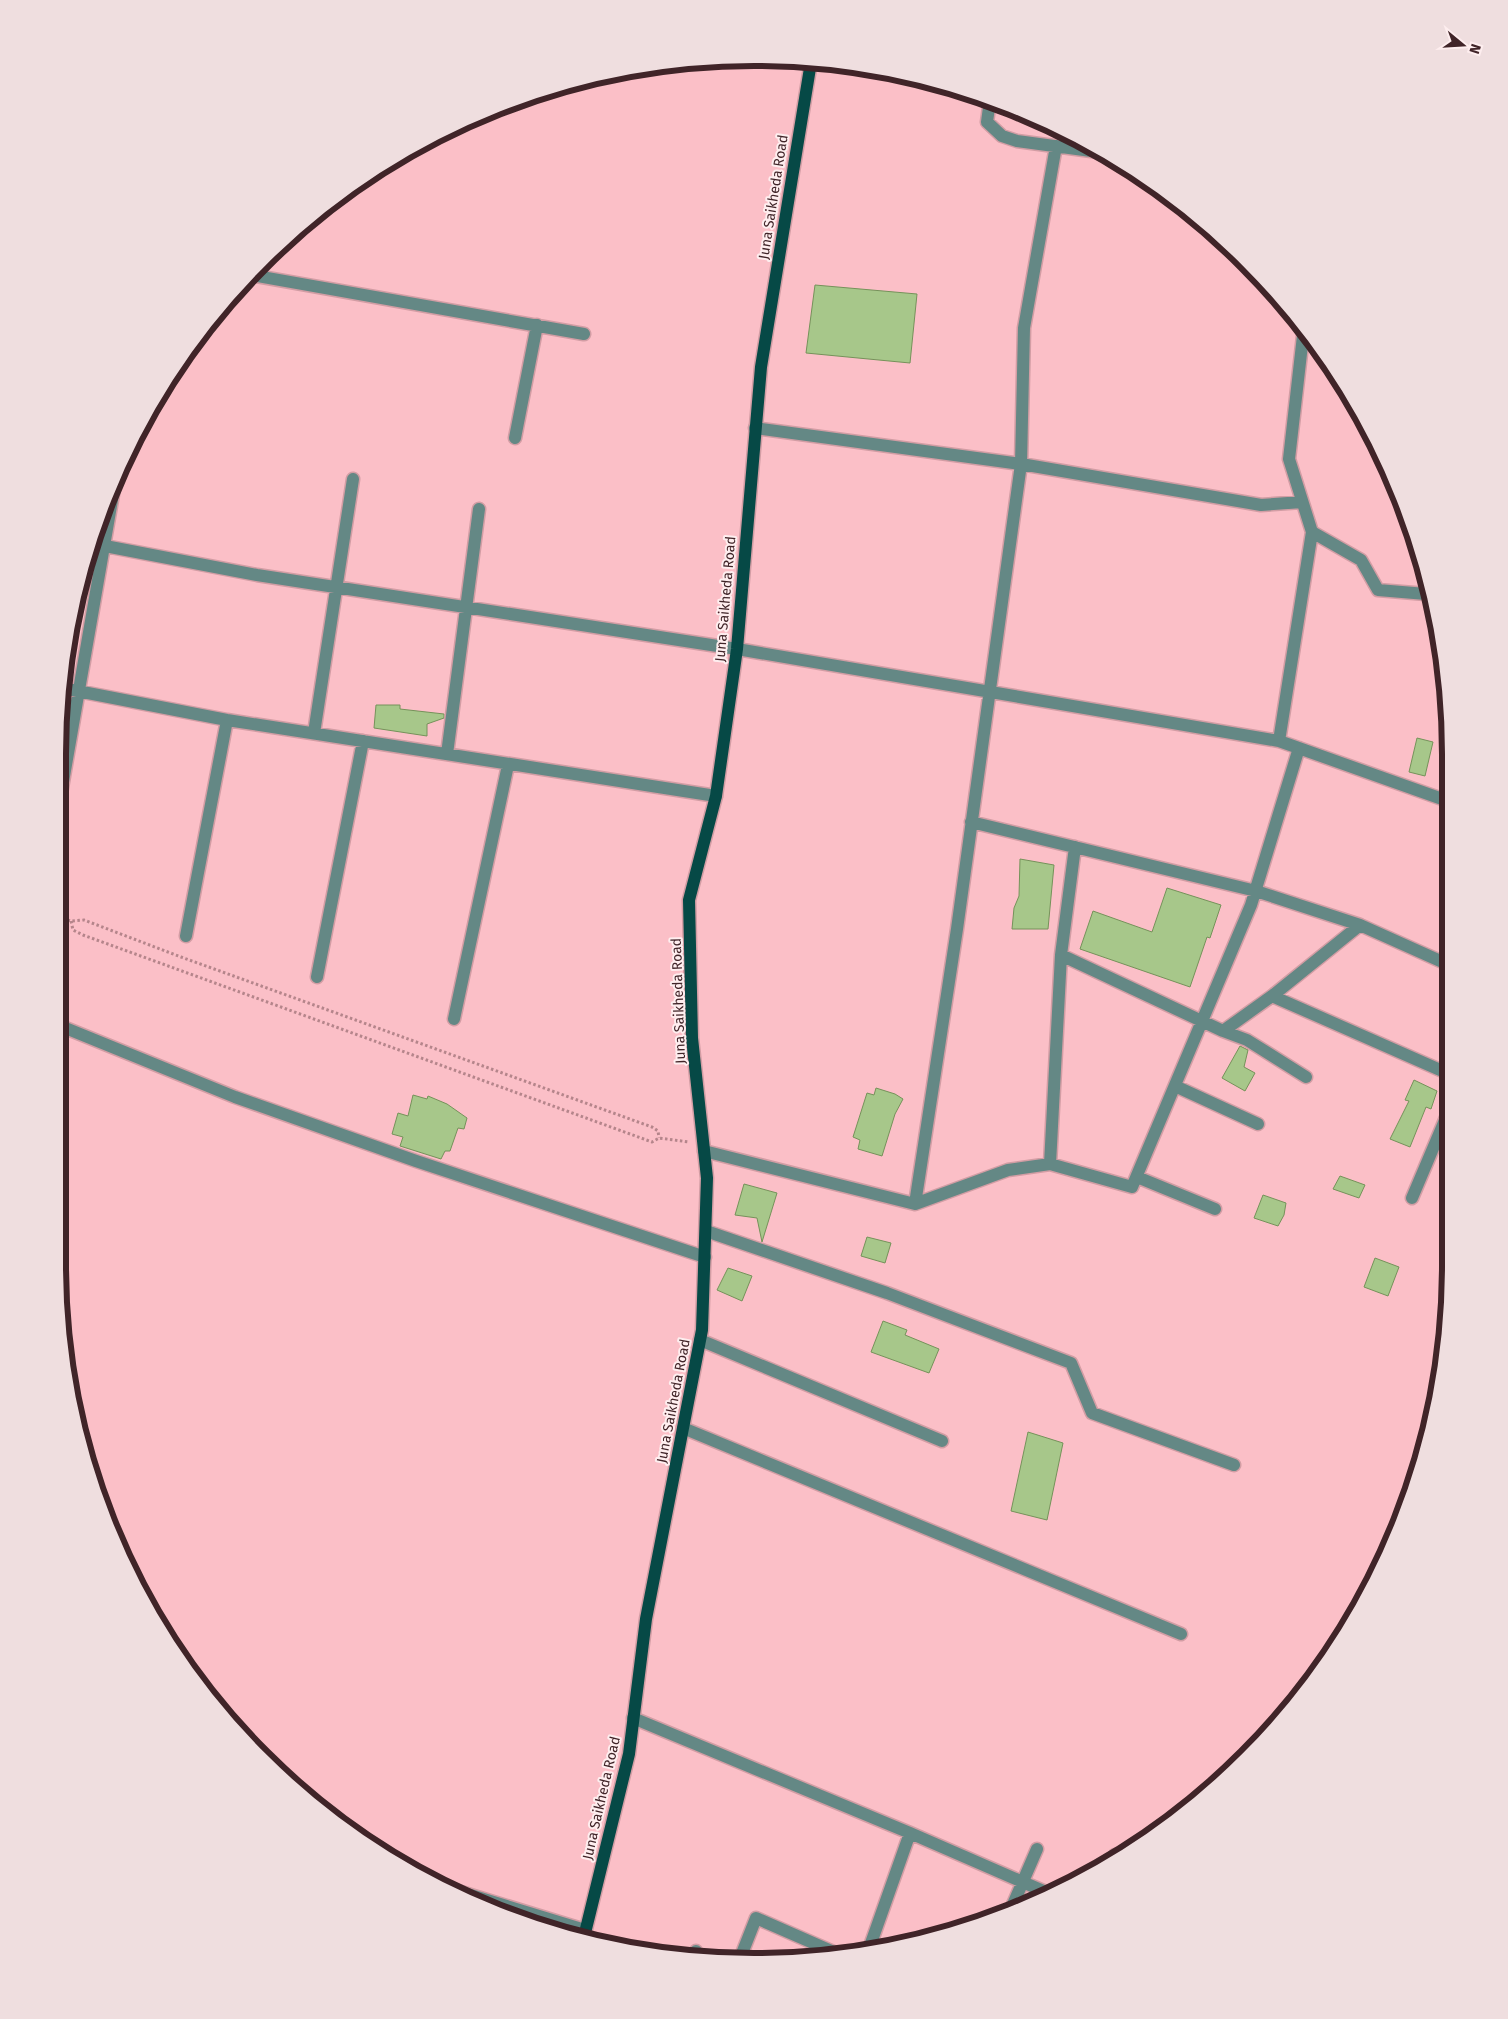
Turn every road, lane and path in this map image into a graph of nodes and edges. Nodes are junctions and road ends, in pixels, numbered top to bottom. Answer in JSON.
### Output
{"nodes":[{"id":1,"x":810,"y":69,"type":"edge"},
{"id":2,"x":989,"y":108,"type":"edge"},
{"id":3,"x":1056,"y":146,"type":"junction"},
{"id":4,"x":1084,"y":150,"type":"edge"},
{"id":5,"x":260,"y":277,"type":"edge"},
{"id":6,"x":537,"y":325,"type":"junction"},
{"id":7,"x":584,"y":334,"type":"dead end"},
{"id":8,"x":1303,"y":339,"type":"edge"},
{"id":9,"x":756,"y":428,"type":"junction"},
{"id":10,"x":516,"y":438,"type":"dead end"},
{"id":11,"x":1021,"y":464,"type":"junction"},
{"id":12,"x":354,"y":479,"type":"dead end"},
{"id":13,"x":1302,"y":502,"type":"junction"},
{"id":14,"x":479,"y":509,"type":"dead end"},
{"id":15,"x":110,"y":515,"type":"edge"},
{"id":16,"x":1312,"y":532,"type":"junction"},
{"id":17,"x":105,"y":546,"type":"junction"},
{"id":18,"x":337,"y":588,"type":"junction"},
{"id":19,"x":1422,"y":594,"type":"edge"},
{"id":20,"x":466,"y":607,"type":"junction"},
{"id":21,"x":737,"y":649,"type":"junction"},
{"id":22,"x":70,"y":689,"type":"edge"},
{"id":23,"x":78,"y":691,"type":"junction"},
{"id":24,"x":988,"y":692,"type":"junction"},
{"id":25,"x":226,"y":720,"type":"junction"},
{"id":26,"x":314,"y":733,"type":"junction"},
{"id":27,"x":362,"y":741,"type":"junction"},
{"id":28,"x":1279,"y":741,"type":"junction"},
{"id":29,"x":1299,"y":748,"type":"junction"},
{"id":30,"x":447,"y":754,"type":"junction"},
{"id":31,"x":66,"y":763,"type":"edge"},
{"id":32,"x":508,"y":764,"type":"junction"},
{"id":33,"x":716,"y":796,"type":"junction"},
{"id":34,"x":1442,"y":799,"type":"edge"},
{"id":35,"x":971,"y":822,"type":"junction"},
{"id":36,"x":1075,"y":847,"type":"junction"},
{"id":37,"x":1256,"y":891,"type":"junction"},
{"id":38,"x":66,"y":920,"type":"edge"},
{"id":39,"x":70,"y":921,"type":"junction"},
{"id":40,"x":1360,"y":924,"type":"junction"},
{"id":41,"x":186,"y":936,"type":"dead end"},
{"id":42,"x":1061,"y":955,"type":"junction"},
{"id":43,"x":1442,"y":962,"type":"edge"},
{"id":44,"x":317,"y":977,"type":"dead end"},
{"id":45,"x":1272,"y":996,"type":"junction"},
{"id":46,"x":454,"y":1019,"type":"dead end"},
{"id":47,"x":1202,"y":1021,"type":"junction"},
{"id":48,"x":66,"y":1028,"type":"edge"},
{"id":49,"x":1223,"y":1031,"type":"junction"},
{"id":50,"x":1442,"y":1071,"type":"edge"},
{"id":51,"x":1306,"y":1077,"type":"dead end"},
{"id":52,"x":1175,"y":1086,"type":"junction"},
{"id":53,"x":1258,"y":1124,"type":"dead end"},
{"id":54,"x":1442,"y":1128,"type":"edge"},
{"id":55,"x":659,"y":1138,"type":"junction"},
{"id":56,"x":704,"y":1147,"type":"junction"},
{"id":57,"x":1050,"y":1164,"type":"junction"},
{"id":58,"x":1137,"y":1177,"type":"junction"},
{"id":59,"x":1412,"y":1198,"type":"dead end"},
{"id":60,"x":915,"y":1204,"type":"junction"},
{"id":61,"x":1214,"y":1209,"type":"dead end"},
{"id":62,"x":706,"y":1231,"type":"junction"},
{"id":63,"x":704,"y":1257,"type":"junction"},
{"id":64,"x":700,"y":1340,"type":"junction"},
{"id":65,"x":683,"y":1428,"type":"junction"},
{"id":66,"x":942,"y":1441,"type":"dead end"},
{"id":67,"x":1234,"y":1465,"type":"dead end"},
{"id":68,"x":1181,"y":1634,"type":"dead end"},
{"id":69,"x":633,"y":1718,"type":"junction"},
{"id":70,"x":910,"y":1833,"type":"junction"},
{"id":71,"x":1037,"y":1849,"type":"dead end"},
{"id":72,"x":1023,"y":1882,"type":"junction"},
{"id":73,"x":1040,"y":1890,"type":"edge"},
{"id":74,"x":1015,"y":1901,"type":"edge"},
{"id":75,"x":584,"y":1931,"type":"edge"},
{"id":76,"x":871,"y":1943,"type":"edge"},
{"id":77,"x":826,"y":1949,"type":"edge"},
{"id":78,"x":742,"y":1952,"type":"edge"}],
"edges":[{"from":1,"to":9,"type":"main road","name":"Juna Saikheda Road"},
{"from":2,"to":3,"type":"street"},
{"from":3,"to":4,"type":"street"},
{"from":3,"to":11,"type":"street"},
{"from":5,"to":6,"type":"street"},
{"from":6,"to":7,"type":"street"},
{"from":6,"to":10,"type":"street"},
{"from":8,"to":13,"type":"street"},
{"from":9,"to":11,"type":"street"},
{"from":9,"to":21,"type":"main road","name":"Juna Saikheda Road"},
{"from":11,"to":13,"type":"street"},
{"from":11,"to":24,"type":"street"},
{"from":12,"to":18,"type":"street"},
{"from":13,"to":16,"type":"street"},
{"from":14,"to":20,"type":"street"},
{"from":15,"to":17,"type":"street"},
{"from":16,"to":19,"type":"street"},
{"from":16,"to":28,"type":"street"},
{"from":17,"to":18,"type":"street"},
{"from":17,"to":23,"type":"street"},
{"from":18,"to":20,"type":"street"},
{"from":18,"to":26,"type":"street"},
{"from":20,"to":21,"type":"street"},
{"from":20,"to":30,"type":"street"},
{"from":21,"to":24,"type":"street"},
{"from":21,"to":33,"type":"main road","name":"Juna Saikheda Road"},
{"from":22,"to":23,"type":"street"},
{"from":23,"to":25,"type":"street"},
{"from":23,"to":31,"type":"street"},
{"from":24,"to":28,"type":"street"},
{"from":24,"to":35,"type":"street"},
{"from":25,"to":26,"type":"street"},
{"from":25,"to":41,"type":"street"},
{"from":26,"to":27,"type":"street"},
{"from":27,"to":30,"type":"street"},
{"from":27,"to":44,"type":"street"},
{"from":28,"to":29,"type":"street"},
{"from":29,"to":34,"type":"street"},
{"from":29,"to":37,"type":"street"},
{"from":30,"to":32,"type":"street"},
{"from":32,"to":33,"type":"street"},
{"from":32,"to":46,"type":"street"},
{"from":33,"to":56,"type":"main road","name":"Juna Saikheda Road"},
{"from":35,"to":36,"type":"street"},
{"from":35,"to":60,"type":"street"},
{"from":36,"to":37,"type":"street"},
{"from":36,"to":42,"type":"street"},
{"from":37,"to":40,"type":"street"},
{"from":37,"to":47,"type":"street"},
{"from":38,"to":39,"type":"path"},
{"from":39,"to":55,"type":"path"},
{"from":39,"to":55,"type":"path"},
{"from":40,"to":43,"type":"street"},
{"from":40,"to":45,"type":"street"},
{"from":42,"to":47,"type":"street"},
{"from":42,"to":57,"type":"street"},
{"from":45,"to":49,"type":"street"},
{"from":45,"to":50,"type":"street"},
{"from":47,"to":49,"type":"street"},
{"from":47,"to":52,"type":"street"},
{"from":48,"to":63,"type":"street"},
{"from":49,"to":51,"type":"street"},
{"from":52,"to":53,"type":"street"},
{"from":52,"to":58,"type":"street"},
{"from":54,"to":59,"type":"street"},
{"from":55,"to":56,"type":"path"},
{"from":56,"to":60,"type":"street"},
{"from":56,"to":62,"type":"main road","name":"Juna Saikheda Road"},
{"from":57,"to":58,"type":"street"},
{"from":57,"to":60,"type":"street"},
{"from":58,"to":61,"type":"street"},
{"from":62,"to":63,"type":"main road","name":"Juna Saikheda Road"},
{"from":62,"to":67,"type":"street"},
{"from":63,"to":64,"type":"main road","name":"Juna Saikheda Road"},
{"from":64,"to":65,"type":"main road","name":"Juna Saikheda Road"},
{"from":64,"to":66,"type":"street"},
{"from":65,"to":68,"type":"street"},
{"from":65,"to":69,"type":"main road","name":"Juna Saikheda Road"},
{"from":69,"to":70,"type":"street"},
{"from":69,"to":75,"type":"main road","name":"Juna Saikheda Road"},
{"from":70,"to":72,"type":"street"},
{"from":70,"to":76,"type":"street"},
{"from":71,"to":72,"type":"street"},
{"from":72,"to":73,"type":"street"},
{"from":72,"to":74,"type":"street"},
{"from":77,"to":78,"type":"street"}]}
